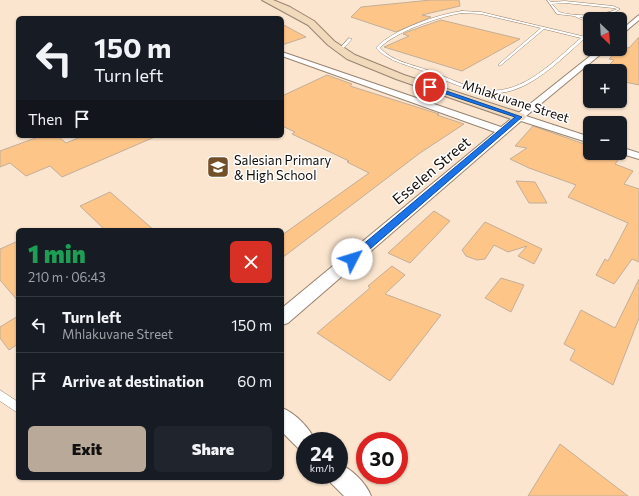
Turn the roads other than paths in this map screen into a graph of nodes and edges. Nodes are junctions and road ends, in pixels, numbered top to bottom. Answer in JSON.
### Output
{"nodes":[{"id":1,"x":266,"y":0,"type":"edge"},
{"id":2,"x":549,"y":1,"type":"edge"},
{"id":3,"x":614,"y":12,"type":"edge"},
{"id":4,"x":573,"y":15,"type":"junction"},
{"id":5,"x":583,"y":15,"type":"edge"},
{"id":6,"x":639,"y":17,"type":"edge"},
{"id":7,"x":583,"y":19,"type":"edge"},
{"id":8,"x":543,"y":28,"type":"junction"},
{"id":9,"x":627,"y":28,"type":"edge"},
{"id":10,"x":583,"y":38,"type":"edge"},
{"id":11,"x":350,"y":39,"type":"dead end"},
{"id":12,"x":583,"y":39,"type":"edge"},
{"id":13,"x":340,"y":49,"type":"junction"},
{"id":14,"x":284,"y":55,"type":"edge"},
{"id":15,"x":594,"y":56,"type":"edge"},
{"id":16,"x":500,"y":65,"type":"dead end"},
{"id":17,"x":519,"y":117,"type":"junction"},
{"id":18,"x":502,"y":131,"type":"junction"},
{"id":19,"x":583,"y":138,"type":"edge"},
{"id":20,"x":627,"y":152,"type":"edge"},
{"id":21,"x":639,"y":156,"type":"edge"},
{"id":22,"x":284,"y":316,"type":"edge"},
{"id":23,"x":0,"y":395,"type":"edge"},
{"id":24,"x":16,"y":407,"type":"edge"},
{"id":25,"x":284,"y":420,"type":"edge"},
{"id":26,"x":296,"y":432,"type":"edge"},
{"id":27,"x":348,"y":484,"type":"edge"},
{"id":28,"x":360,"y":496,"type":"edge"}],
"edges":[{"from":1,"to":13,"type":"street","name":"Mhlakuvane Street"},
{"from":2,"to":3,"type":"lane"},
{"from":2,"to":4,"type":"lane"},
{"from":4,"to":5,"type":"lane"},
{"from":4,"to":7,"type":"lane"},
{"from":6,"to":9,"type":"street"},
{"from":8,"to":10,"type":"lane"},
{"from":8,"to":12,"type":"lane"},
{"from":8,"to":16,"type":"lane"},
{"from":11,"to":13,"type":"lane"},
{"from":13,"to":17,"type":"street","name":"Mhlakuvane Street"},
{"from":14,"to":18,"type":"street"},
{"from":15,"to":17,"type":"street","name":"Esselen Street"},
{"from":17,"to":18,"type":"street","name":"Esselen Street"},
{"from":17,"to":19,"type":"street","name":"Mhlakuvane Street"},
{"from":18,"to":22,"type":"street","name":"Esselen Street"},
{"from":20,"to":21,"type":"street"},
{"from":23,"to":24,"type":"lane"},
{"from":25,"to":26,"type":"street"},
{"from":27,"to":28,"type":"street"}]}
